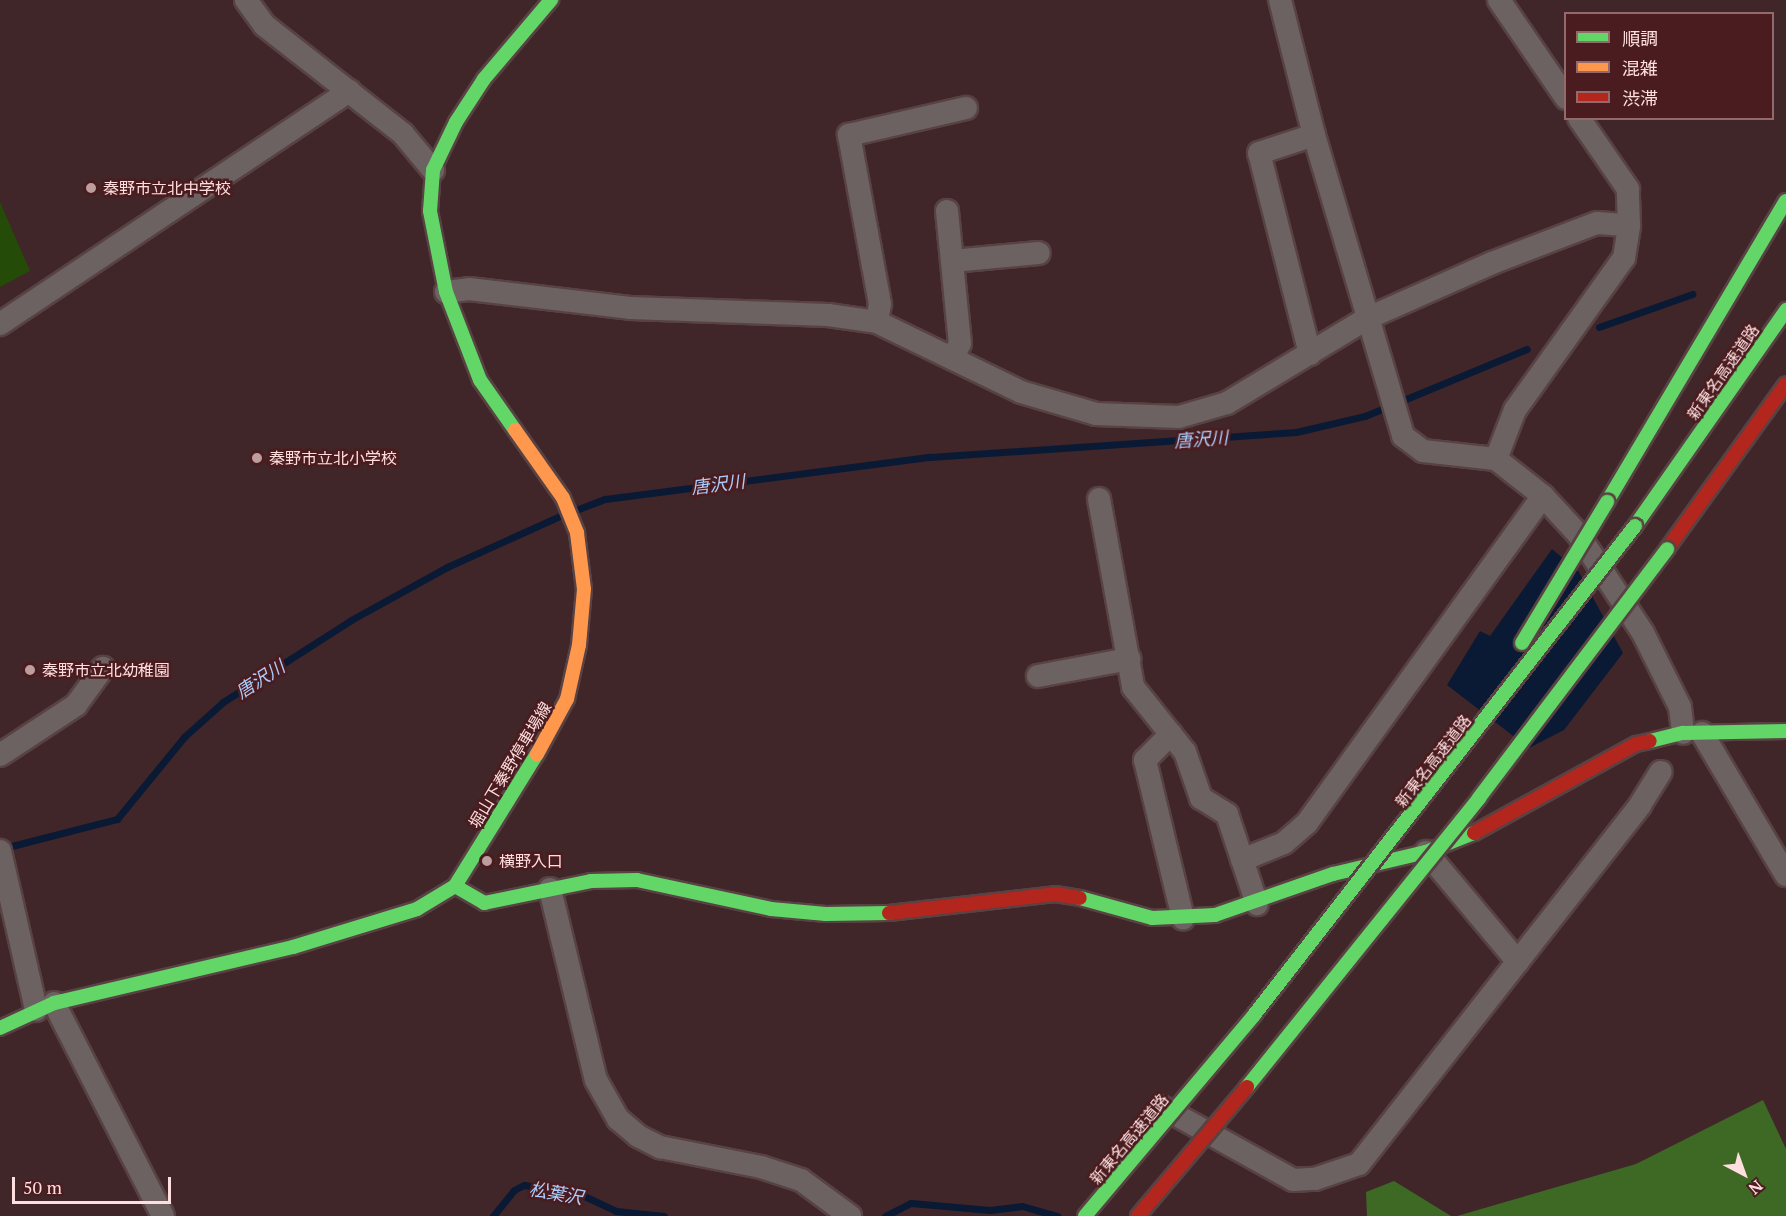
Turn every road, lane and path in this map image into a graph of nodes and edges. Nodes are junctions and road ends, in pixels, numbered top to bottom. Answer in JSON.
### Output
{"nodes":[{"id":1,"x":246,"y":0,"type":"edge"},
{"id":2,"x":551,"y":0,"type":"edge"},
{"id":3,"x":1280,"y":0,"type":"edge"},
{"id":4,"x":1499,"y":0,"type":"edge"},
{"id":5,"x":349,"y":91,"type":"junction"},
{"id":6,"x":1564,"y":95,"type":"edge"},
{"id":7,"x":966,"y":108,"type":"dead end"},
{"id":8,"x":1581,"y":120,"type":"edge"},
{"id":9,"x":1314,"y":135,"type":"junction"},
{"id":10,"x":433,"y":170,"type":"junction"},
{"id":11,"x":1786,"y":201,"type":"edge"},
{"id":12,"x":947,"y":212,"type":"dead end"},
{"id":13,"x":1629,"y":225,"type":"junction"},
{"id":14,"x":1040,"y":253,"type":"dead end"},
{"id":15,"x":952,"y":261,"type":"junction"},
{"id":16,"x":446,"y":292,"type":"junction"},
{"id":17,"x":1786,"y":310,"type":"edge"},
{"id":18,"x":1368,"y":318,"type":"junction"},
{"id":19,"x":877,"y":321,"type":"junction"},
{"id":20,"x":0,"y":324,"type":"edge"},
{"id":21,"x":1310,"y":354,"type":"junction"},
{"id":22,"x":953,"y":358,"type":"junction"},
{"id":23,"x":1786,"y":384,"type":"edge"},
{"id":24,"x":1771,"y":431,"type":"dead end"},
{"id":25,"x":1496,"y":459,"type":"junction"},
{"id":26,"x":1543,"y":496,"type":"junction"},
{"id":27,"x":1099,"y":499,"type":"dead end"},
{"id":28,"x":1667,"y":549,"type":"junction"},
{"id":29,"x":1129,"y":659,"type":"junction"},
{"id":30,"x":103,"y":668,"type":"dead end"},
{"id":31,"x":1038,"y":676,"type":"dead end"},
{"id":32,"x":1786,"y":731,"type":"edge"},
{"id":33,"x":1692,"y":733,"type":"junction"},
{"id":34,"x":1171,"y":734,"type":"junction"},
{"id":35,"x":0,"y":755,"type":"edge"},
{"id":36,"x":1661,"y":772,"type":"dead end"},
{"id":37,"x":1437,"y":783,"type":"junction"},
{"id":38,"x":0,"y":851,"type":"edge"},
{"id":39,"x":1426,"y":852,"type":"junction"},
{"id":40,"x":1242,"y":860,"type":"junction"},
{"id":41,"x":1786,"y":876,"type":"edge"},
{"id":42,"x":455,"y":886,"type":"junction"},
{"id":43,"x":550,"y":889,"type":"junction"},
{"id":44,"x":1257,"y":904,"type":"junction"},
{"id":45,"x":1183,"y":918,"type":"junction"},
{"id":46,"x":1518,"y":962,"type":"junction"},
{"id":47,"x":45,"y":1006,"type":"junction"},
{"id":48,"x":0,"y":1028,"type":"edge"},
{"id":49,"x":1162,"y":1107,"type":"dead end"},
{"id":50,"x":163,"y":1216,"type":"edge"},
{"id":51,"x":850,"y":1216,"type":"edge"},
{"id":52,"x":1086,"y":1216,"type":"edge"},
{"id":53,"x":1138,"y":1216,"type":"edge"}],
"edges":[{"from":1,"to":5,"type":"street"},
{"from":2,"to":10,"type":"main road","name":"堀山下秦野停車場線"},
{"from":3,"to":9,"type":"street"},
{"from":4,"to":6,"type":"street"},
{"from":5,"to":10,"type":"street"},
{"from":5,"to":20,"type":"street"},
{"from":7,"to":19,"type":"street"},
{"from":8,"to":13,"type":"street"},
{"from":9,"to":18,"type":"street"},
{"from":9,"to":21,"type":"street"},
{"from":10,"to":16,"type":"main road","name":"堀山下秦野停車場線"},
{"from":11,"to":37,"type":"main road","bridge":true},
{"from":12,"to":15,"type":"street"},
{"from":13,"to":18,"type":"street"},
{"from":13,"to":25,"type":"street"},
{"from":14,"to":15,"type":"street"},
{"from":15,"to":22,"type":"street"},
{"from":16,"to":19,"type":"street"},
{"from":16,"to":42,"type":"main road","name":"堀山下秦野停車場線"},
{"from":17,"to":37,"type":"main road","name":"新東名高速道路","bridge":true},
{"from":18,"to":21,"type":"street"},
{"from":18,"to":25,"type":"street"},
{"from":19,"to":22,"type":"street"},
{"from":21,"to":22,"type":"street"},
{"from":23,"to":28,"type":"main road"},
{"from":24,"to":28,"type":"main road"},
{"from":25,"to":26,"type":"street"},
{"from":26,"to":33,"type":"street"},
{"from":26,"to":40,"type":"street"},
{"from":27,"to":29,"type":"street"},
{"from":28,"to":53,"type":"main road","bridge":true},
{"from":29,"to":31,"type":"street"},
{"from":29,"to":34,"type":"street"},
{"from":30,"to":35,"type":"street"},
{"from":32,"to":33,"type":"main road"},
{"from":33,"to":39,"type":"main road"},
{"from":33,"to":41,"type":"street"},
{"from":34,"to":40,"type":"street"},
{"from":34,"to":45,"type":"street"},
{"from":36,"to":46,"type":"street"},
{"from":37,"to":52,"type":"main road","name":"新東名高速道路","bridge":true},
{"from":38,"to":47,"type":"street"},
{"from":39,"to":44,"type":"main road"},
{"from":39,"to":46,"type":"street"},
{"from":40,"to":44,"type":"street"},
{"from":42,"to":43,"type":"main road"},
{"from":42,"to":47,"type":"main road","name":"堀山下秦野停車場線"},
{"from":43,"to":45,"type":"main road"},
{"from":43,"to":51,"type":"street"},
{"from":44,"to":45,"type":"main road"},
{"from":46,"to":49,"type":"street"},
{"from":47,"to":48,"type":"main road","name":"堀山下秦野停車場線"},
{"from":47,"to":50,"type":"street"}]}
